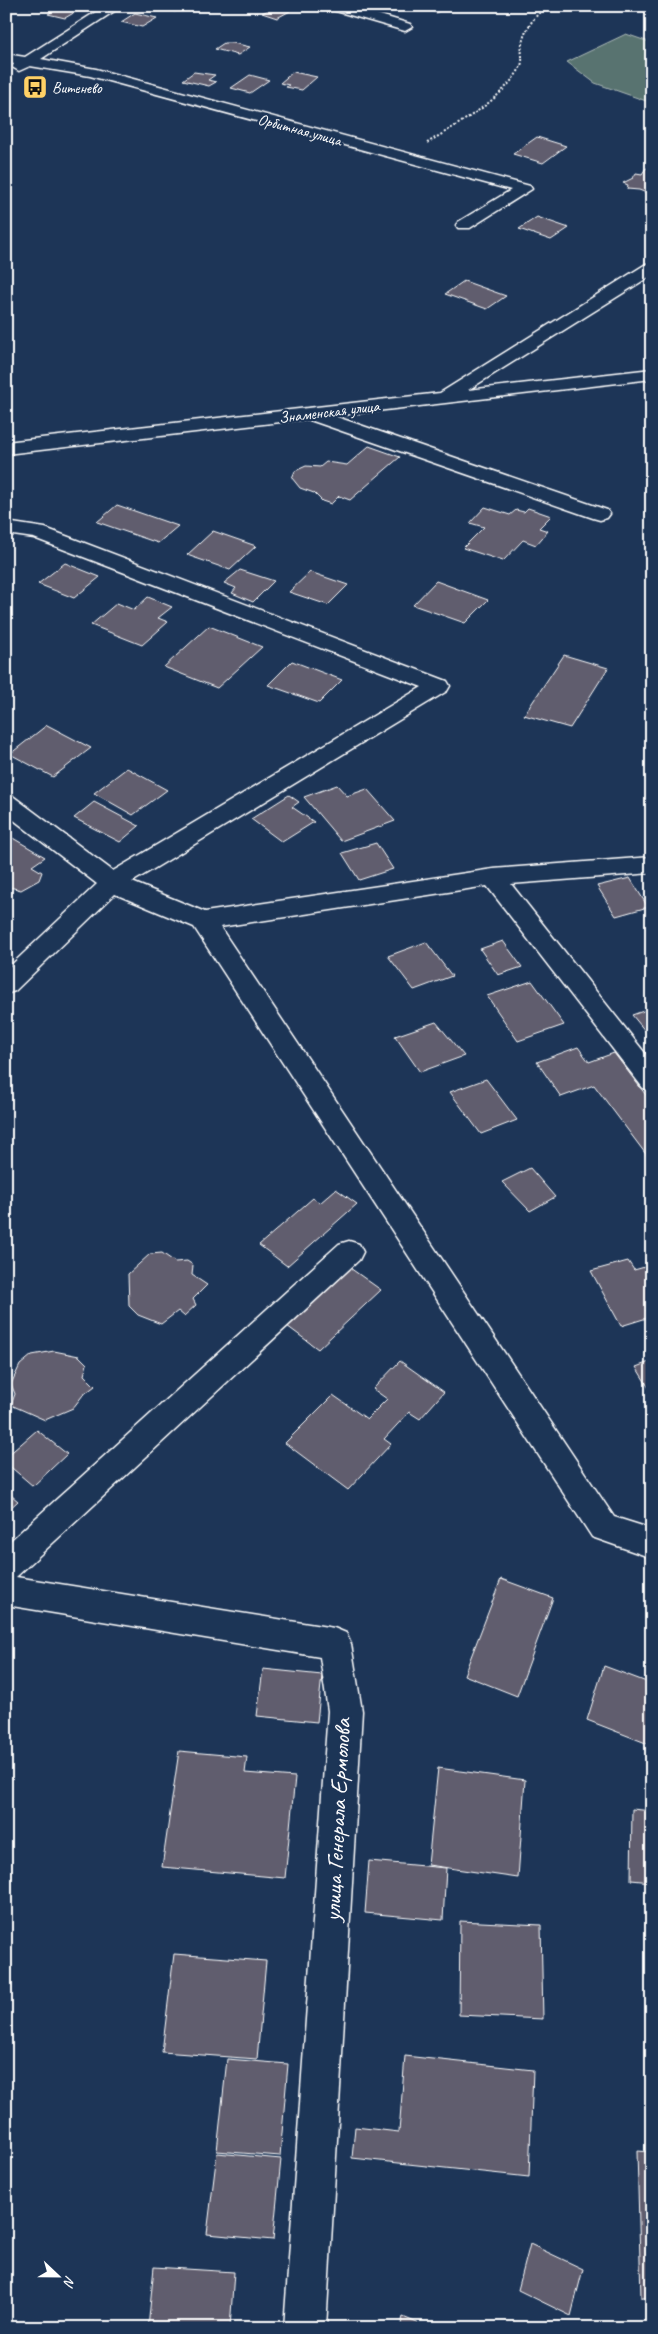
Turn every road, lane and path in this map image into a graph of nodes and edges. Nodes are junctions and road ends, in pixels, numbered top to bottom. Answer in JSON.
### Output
{"nodes":[{"id":1,"x":116,"y":6,"type":"edge"},
{"id":2,"x":334,"y":6,"type":"edge"},
{"id":3,"x":547,"y":6,"type":"edge"},
{"id":4,"x":406,"y":27,"type":"dead end"},
{"id":5,"x":6,"y":58,"type":"edge"},
{"id":6,"x":27,"y":62,"type":"junction"},
{"id":7,"x":6,"y":76,"type":"edge"},
{"id":8,"x":406,"y":157,"type":"junction"},
{"id":9,"x":464,"y":225,"type":"dead end"},
{"id":10,"x":652,"y":268,"type":"edge"},
{"id":11,"x":652,"y":374,"type":"edge"},
{"id":12,"x":443,"y":397,"type":"junction"},
{"id":13,"x":307,"y":413,"type":"junction"},
{"id":14,"x":6,"y":448,"type":"edge"},
{"id":15,"x":600,"y":514,"type":"dead end"},
{"id":16,"x":6,"y":528,"type":"edge"},
{"id":17,"x":6,"y":802,"type":"edge"},
{"id":18,"x":652,"y":864,"type":"edge"},
{"id":19,"x":493,"y":877,"type":"junction"},
{"id":20,"x":112,"y":883,"type":"junction"},
{"id":21,"x":203,"y":921,"type":"junction"},
{"id":22,"x":6,"y":985,"type":"edge"},
{"id":23,"x":652,"y":1081,"type":"edge"},
{"id":24,"x":349,"y":1252,"type":"dead end"},
{"id":25,"x":652,"y":1544,"type":"edge"},
{"id":26,"x":6,"y":1566,"type":"edge"},
{"id":27,"x":6,"y":1590,"type":"edge"},
{"id":28,"x":305,"y":2328,"type":"edge"}],
"edges":[{"from":1,"to":6,"type":"street"},
{"from":2,"to":4,"type":"street"},
{"from":3,"to":8,"type":"path"},
{"from":5,"to":6,"type":"street","name":"Орбитная улица"},
{"from":6,"to":7,"type":"street"},
{"from":6,"to":8,"type":"street","name":"Орбитная улица"},
{"from":8,"to":9,"type":"street","name":"Орбитная улица"},
{"from":10,"to":12,"type":"street"},
{"from":11,"to":12,"type":"street","name":"Знаменская улица"},
{"from":12,"to":13,"type":"street","name":"Знаменская улица"},
{"from":13,"to":14,"type":"street","name":"Знаменская улица"},
{"from":13,"to":15,"type":"street"},
{"from":16,"to":20,"type":"street"},
{"from":17,"to":20,"type":"street"},
{"from":18,"to":19,"type":"street"},
{"from":19,"to":21,"type":"street"},
{"from":19,"to":23,"type":"street"},
{"from":20,"to":21,"type":"street"},
{"from":20,"to":22,"type":"street"},
{"from":21,"to":25,"type":"street"},
{"from":24,"to":26,"type":"street"},
{"from":27,"to":28,"type":"street","name":"улица Генерала Ермолова"}]}
